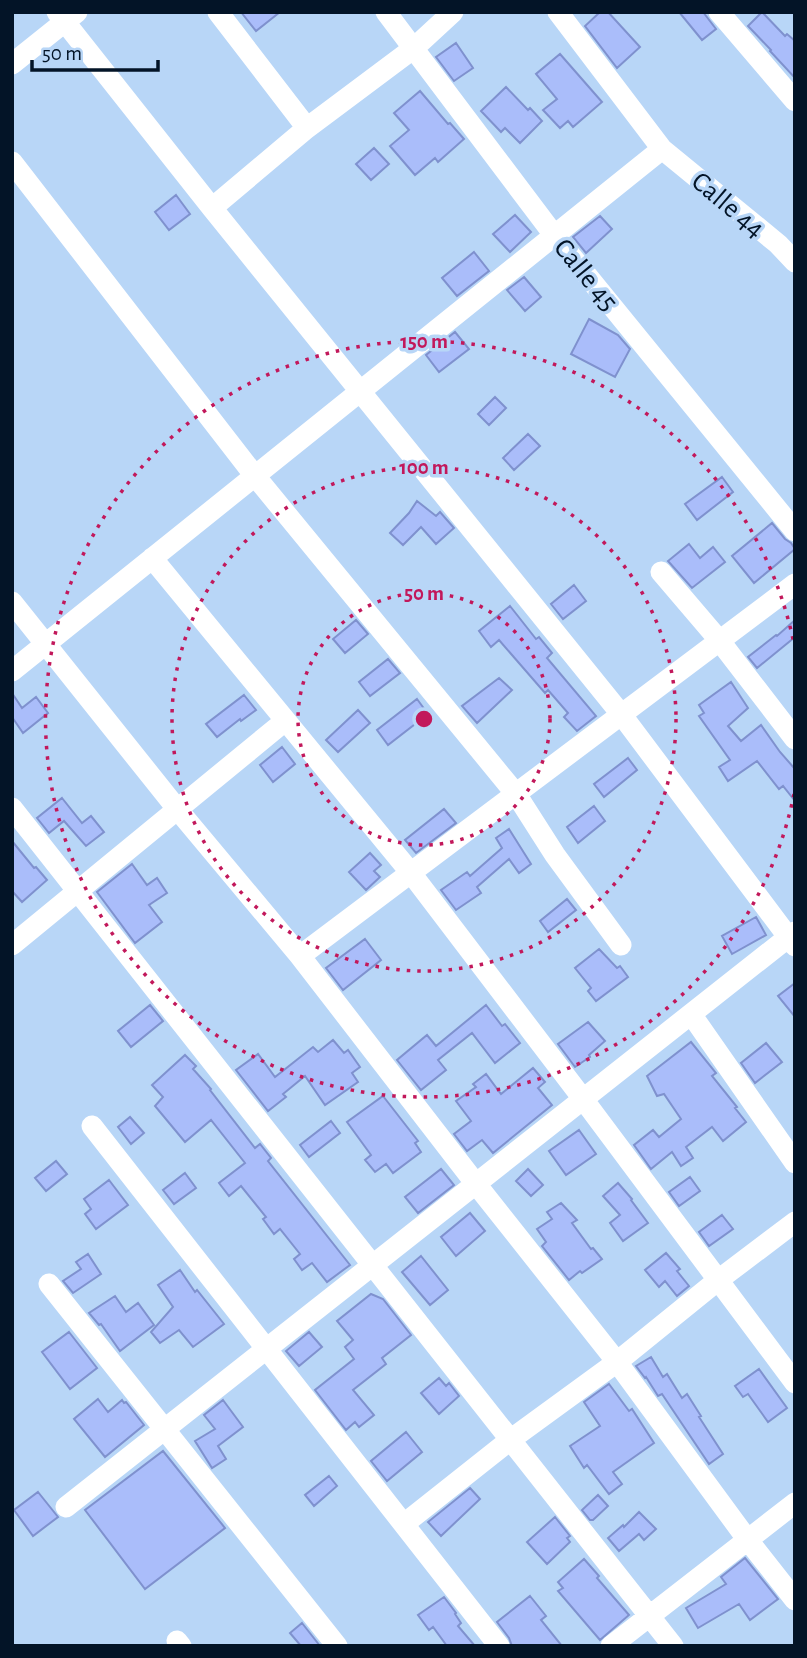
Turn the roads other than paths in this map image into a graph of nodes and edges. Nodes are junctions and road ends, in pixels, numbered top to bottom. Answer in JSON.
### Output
{"nodes":[{"id":1,"x":218,"y":12,"type":"edge"},
{"id":2,"x":386,"y":12,"type":"edge"},
{"id":3,"x":453,"y":12,"type":"edge"},
{"id":4,"x":558,"y":12,"type":"edge"},
{"id":5,"x":719,"y":12,"type":"edge"},
{"id":6,"x":66,"y":15,"type":"edge"},
{"id":7,"x":414,"y":48,"type":"junction"},
{"id":8,"x":12,"y":64,"type":"edge"},
{"id":9,"x":795,"y":101,"type":"edge"},
{"id":10,"x":307,"y":128,"type":"junction"},
{"id":11,"x":662,"y":149,"type":"junction"},
{"id":12,"x":12,"y":162,"type":"edge"},
{"id":13,"x":212,"y":208,"type":"junction"},
{"id":14,"x":554,"y":235,"type":"junction"},
{"id":15,"x":795,"y":262,"type":"edge"},
{"id":16,"x":360,"y":391,"type":"junction"},
{"id":17,"x":255,"y":476,"type":"junction"},
{"id":18,"x":795,"y":531,"type":"edge"},
{"id":19,"x":152,"y":558,"type":"junction"},
{"id":20,"x":661,"y":572,"type":"dead end"},
{"id":21,"x":795,"y":584,"type":"edge"},
{"id":22,"x":12,"y":602,"type":"edge"},
{"id":23,"x":719,"y":640,"type":"junction"},
{"id":24,"x":45,"y":645,"type":"junction"},
{"id":25,"x":12,"y":671,"type":"edge"},
{"id":26,"x":621,"y":714,"type":"junction"},
{"id":27,"x":285,"y":721,"type":"junction"},
{"id":28,"x":795,"y":739,"type":"edge"},
{"id":29,"x":516,"y":794,"type":"junction"},
{"id":30,"x":12,"y":808,"type":"edge"},
{"id":31,"x":178,"y":810,"type":"junction"},
{"id":32,"x":411,"y":873,"type":"junction"},
{"id":33,"x":78,"y":891,"type":"junction"},
{"id":34,"x":792,"y":939,"type":"edge"},
{"id":35,"x":12,"y":946,"type":"edge"},
{"id":36,"x":621,"y":946,"type":"dead end"},
{"id":37,"x":300,"y":956,"type":"junction"},
{"id":38,"x":691,"y":1014,"type":"junction"},
{"id":39,"x":583,"y":1099,"type":"junction"},
{"id":40,"x":92,"y":1126,"type":"dead end"},
{"id":41,"x":795,"y":1163,"type":"edge"},
{"id":42,"x":476,"y":1184,"type":"junction"},
{"id":43,"x":795,"y":1222,"type":"edge"},
{"id":44,"x":373,"y":1265,"type":"junction"},
{"id":45,"x":718,"y":1281,"type":"junction"},
{"id":46,"x":49,"y":1284,"type":"dead end"},
{"id":47,"x":267,"y":1349,"type":"junction"},
{"id":48,"x":617,"y":1362,"type":"junction"},
{"id":49,"x":795,"y":1383,"type":"edge"},
{"id":50,"x":165,"y":1429,"type":"junction"},
{"id":51,"x":510,"y":1440,"type":"junction"},
{"id":52,"x":795,"y":1503,"type":"edge"},
{"id":53,"x":66,"y":1507,"type":"dead end"},
{"id":54,"x":404,"y":1524,"type":"junction"},
{"id":55,"x":747,"y":1539,"type":"junction"},
{"id":56,"x":795,"y":1600,"type":"edge"},
{"id":57,"x":649,"y":1616,"type":"junction"},
{"id":58,"x":337,"y":1646,"type":"edge"},
{"id":59,"x":499,"y":1646,"type":"edge"},
{"id":60,"x":611,"y":1646,"type":"edge"},
{"id":61,"x":673,"y":1646,"type":"edge"}],
"edges":[{"from":1,"to":10,"type":"street"},
{"from":2,"to":7,"type":"street","name":"Calle 45"},
{"from":3,"to":7,"type":"street"},
{"from":4,"to":11,"type":"street","name":"Calle 44"},
{"from":5,"to":9,"type":"street"},
{"from":6,"to":8,"type":"street"},
{"from":6,"to":13,"type":"street"},
{"from":7,"to":10,"type":"street"},
{"from":7,"to":14,"type":"street","name":"Calle 45"},
{"from":10,"to":13,"type":"street"},
{"from":11,"to":14,"type":"street"},
{"from":11,"to":15,"type":"street","name":"Calle 44"},
{"from":12,"to":17,"type":"street"},
{"from":13,"to":16,"type":"street"},
{"from":14,"to":16,"type":"street"},
{"from":14,"to":18,"type":"street","name":"Calle 45"},
{"from":16,"to":17,"type":"street"},
{"from":16,"to":26,"type":"street"},
{"from":17,"to":19,"type":"street"},
{"from":17,"to":29,"type":"street"},
{"from":19,"to":24,"type":"street"},
{"from":19,"to":27,"type":"street"},
{"from":20,"to":23,"type":"street"},
{"from":21,"to":23,"type":"street"},
{"from":22,"to":24,"type":"street"},
{"from":23,"to":26,"type":"street"},
{"from":23,"to":28,"type":"street"},
{"from":24,"to":25,"type":"street"},
{"from":24,"to":31,"type":"street"},
{"from":26,"to":29,"type":"street"},
{"from":26,"to":34,"type":"street"},
{"from":27,"to":31,"type":"street"},
{"from":27,"to":32,"type":"street"},
{"from":29,"to":32,"type":"street"},
{"from":29,"to":36,"type":"street"},
{"from":30,"to":33,"type":"street"},
{"from":31,"to":33,"type":"street"},
{"from":31,"to":37,"type":"street"},
{"from":32,"to":37,"type":"street"},
{"from":32,"to":39,"type":"street"},
{"from":33,"to":35,"type":"street"},
{"from":33,"to":44,"type":"street"},
{"from":34,"to":38,"type":"street"},
{"from":37,"to":42,"type":"street"},
{"from":38,"to":39,"type":"street"},
{"from":38,"to":41,"type":"street"},
{"from":39,"to":42,"type":"street"},
{"from":39,"to":45,"type":"street"},
{"from":40,"to":47,"type":"street"},
{"from":42,"to":44,"type":"street"},
{"from":42,"to":48,"type":"street"},
{"from":43,"to":45,"type":"street"},
{"from":44,"to":47,"type":"street"},
{"from":44,"to":51,"type":"street"},
{"from":45,"to":48,"type":"street"},
{"from":45,"to":49,"type":"street"},
{"from":46,"to":50,"type":"street"},
{"from":47,"to":50,"type":"street"},
{"from":47,"to":54,"type":"street"},
{"from":48,"to":51,"type":"street"},
{"from":48,"to":55,"type":"street"},
{"from":50,"to":53,"type":"street"},
{"from":50,"to":58,"type":"street"},
{"from":51,"to":54,"type":"street"},
{"from":51,"to":57,"type":"street"},
{"from":52,"to":55,"type":"street"},
{"from":54,"to":59,"type":"street"},
{"from":55,"to":56,"type":"street"},
{"from":55,"to":57,"type":"street"},
{"from":57,"to":60,"type":"street"},
{"from":57,"to":61,"type":"street"}]}
